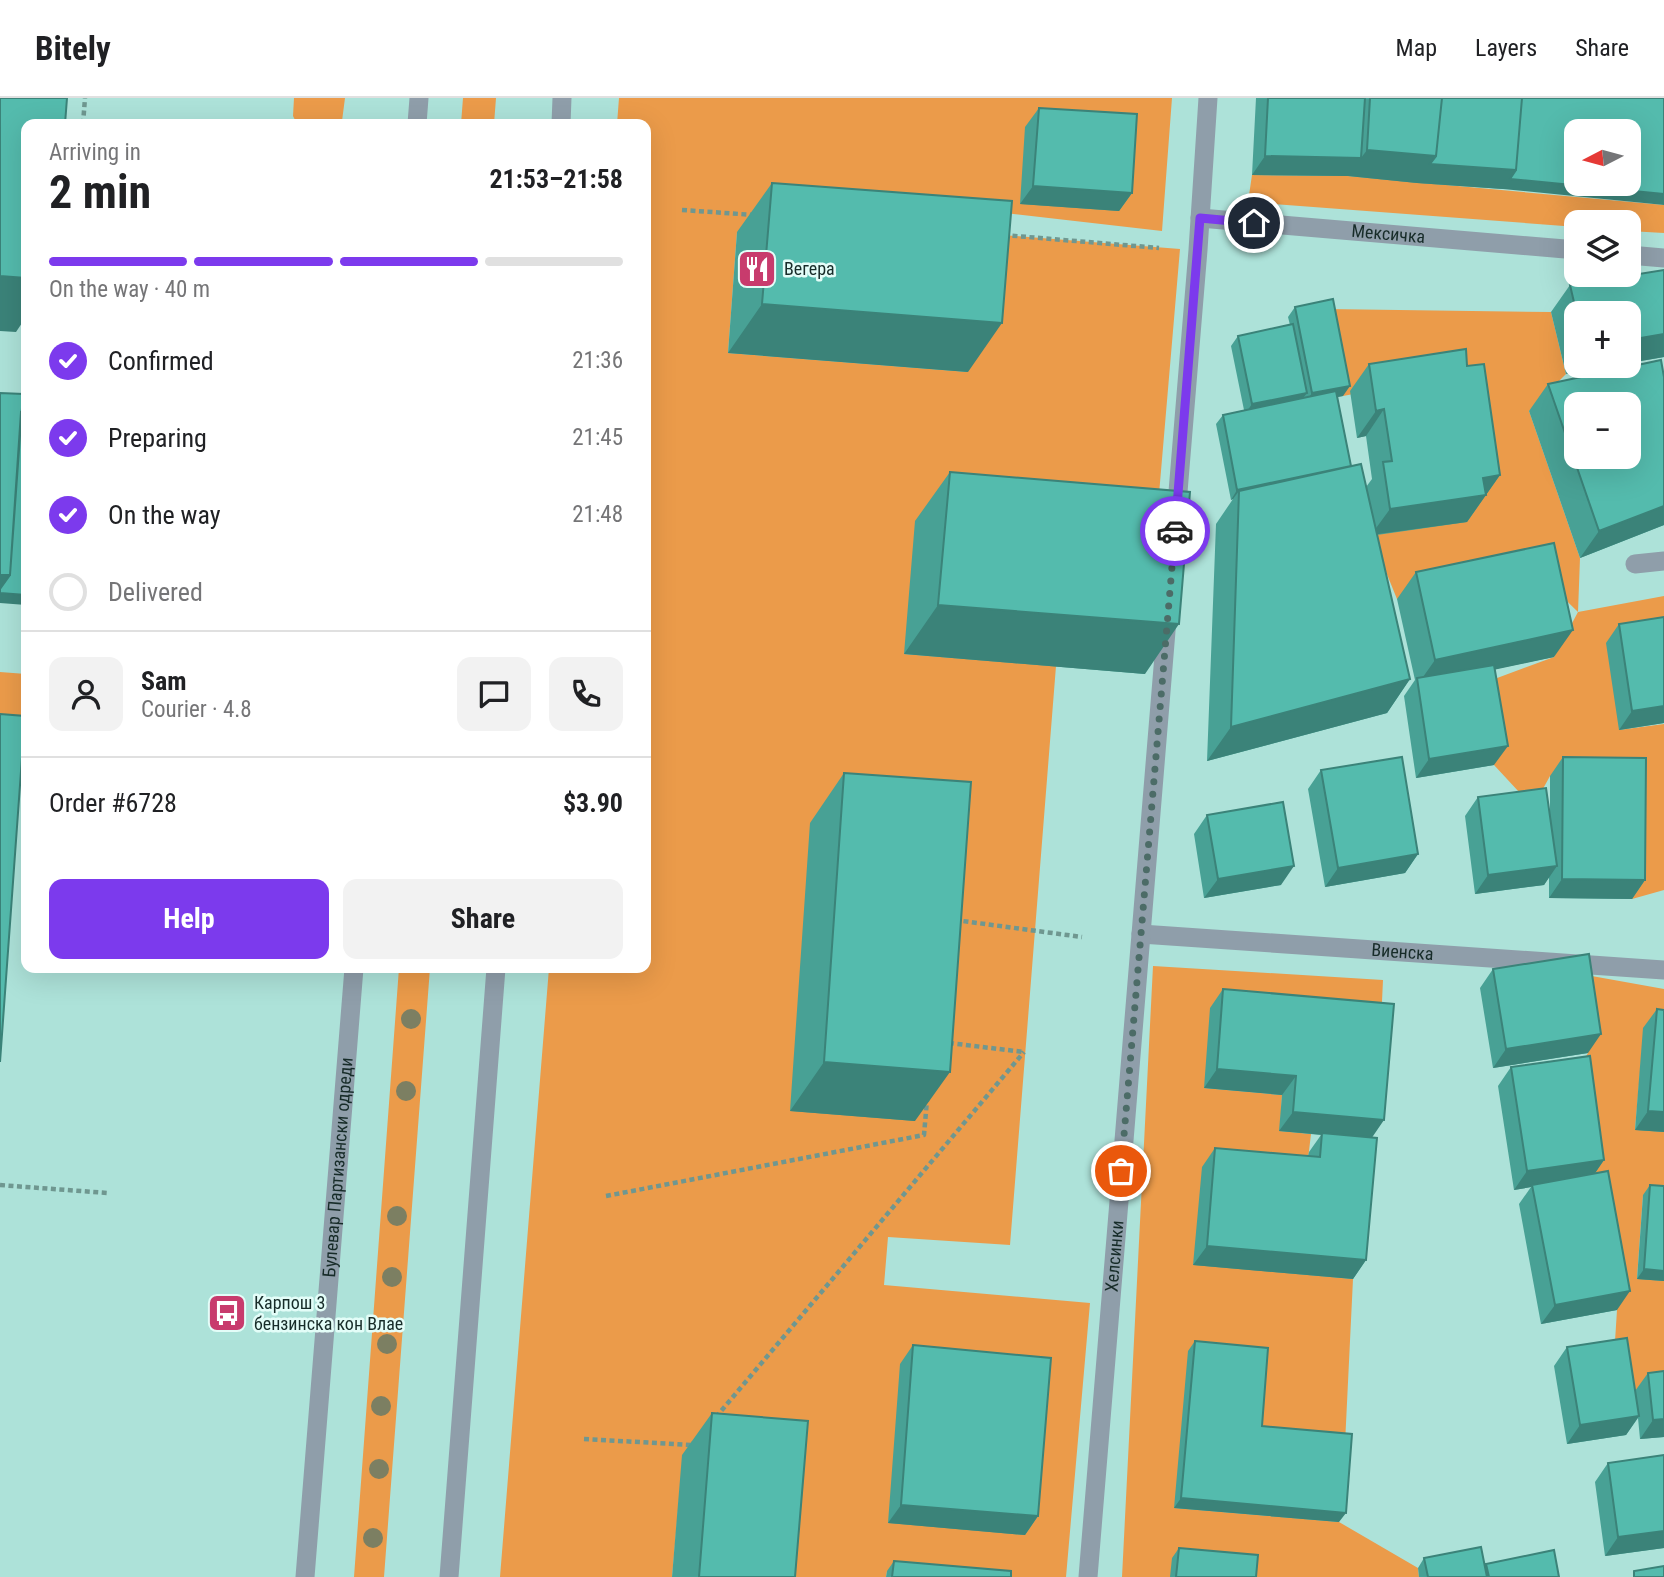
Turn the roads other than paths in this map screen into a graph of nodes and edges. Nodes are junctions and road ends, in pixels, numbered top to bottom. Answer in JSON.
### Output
{"nodes":[{"id":1,"x":419,"y":98,"type":"edge"},
{"id":2,"x":562,"y":98,"type":"edge"},
{"id":3,"x":1208,"y":98,"type":"edge"},
{"id":4,"x":417,"y":119,"type":"edge"},
{"id":5,"x":561,"y":119,"type":"edge"},
{"id":6,"x":1200,"y":218,"type":"junction"},
{"id":7,"x":1564,"y":249,"type":"edge"},
{"id":8,"x":1641,"y":256,"type":"edge"},
{"id":9,"x":1664,"y":258,"type":"edge"},
{"id":10,"x":1174,"y":541,"type":"edge"},
{"id":11,"x":1664,"y":561,"type":"edge"},
{"id":12,"x":1635,"y":564,"type":"dead end"},
{"id":13,"x":1169,"y":597,"type":"edge"},
{"id":14,"x":1141,"y":934,"type":"junction"},
{"id":15,"x":1664,"y":970,"type":"edge"},
{"id":16,"x":354,"y":973,"type":"edge"},
{"id":17,"x":496,"y":973,"type":"edge"},
{"id":18,"x":305,"y":1577,"type":"edge"},
{"id":19,"x":449,"y":1577,"type":"edge"},
{"id":20,"x":1088,"y":1577,"type":"edge"}],
"edges":[{"from":1,"to":4,"type":"street"},
{"from":2,"to":5,"type":"street"},
{"from":3,"to":6,"type":"street"},
{"from":6,"to":7,"type":"street","name":"Мексичка"},
{"from":6,"to":10,"type":"street"},
{"from":8,"to":9,"type":"street"},
{"from":11,"to":12,"type":"street"},
{"from":13,"to":14,"type":"street","name":"Хелсинки"},
{"from":14,"to":15,"type":"street","name":"Виенска"},
{"from":14,"to":20,"type":"street","name":"Хелсинки"},
{"from":16,"to":18,"type":"street","name":"Булевар Партизански одреди"},
{"from":17,"to":19,"type":"street"}]}
